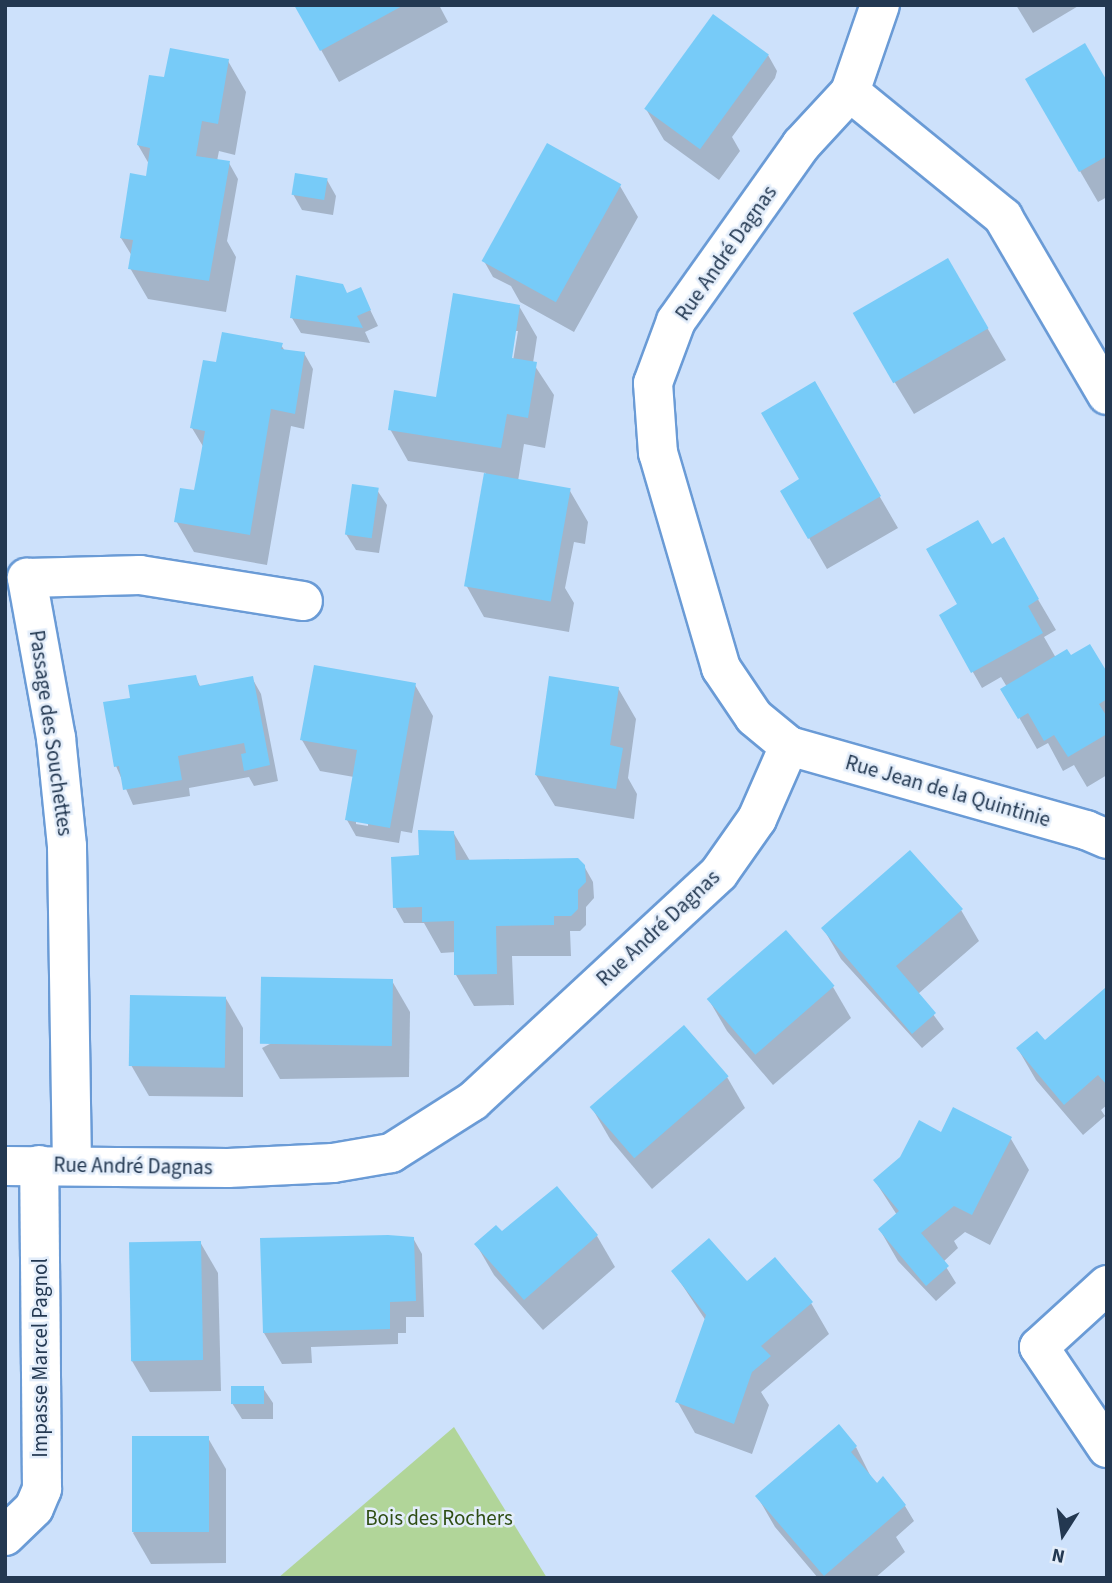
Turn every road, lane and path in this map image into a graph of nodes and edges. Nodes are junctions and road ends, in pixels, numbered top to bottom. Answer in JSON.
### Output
{"nodes":[{"id":1,"x":880,"y":5,"type":"edge"},
{"id":2,"x":850,"y":92,"type":"junction"},
{"id":3,"x":1107,"y":395,"type":"edge"},
{"id":4,"x":303,"y":601,"type":"dead end"},
{"id":5,"x":789,"y":746,"type":"junction"},
{"id":6,"x":1107,"y":839,"type":"edge"},
{"id":7,"x":39,"y":1166,"type":"edge"},
{"id":8,"x":1107,"y":1285,"type":"edge"},
{"id":9,"x":1107,"y":1448,"type":"edge"},
{"id":10,"x":5,"y":1536,"type":"edge"}],
"edges":[{"from":1,"to":2,"type":"street","name":"Rue André Dagnas"},
{"from":2,"to":3,"type":"street"},
{"from":2,"to":5,"type":"street","name":"Rue André Dagnas"},
{"from":4,"to":7,"type":"street","name":"Passage des Souchettes"},
{"from":5,"to":6,"type":"street","name":"Rue Jean de la Quintinie"},
{"from":5,"to":7,"type":"street","name":"Rue André Dagnas"},
{"from":7,"to":10,"type":"street","name":"Impasse Marcel Pagnol"},
{"from":8,"to":9,"type":"street"}]}
